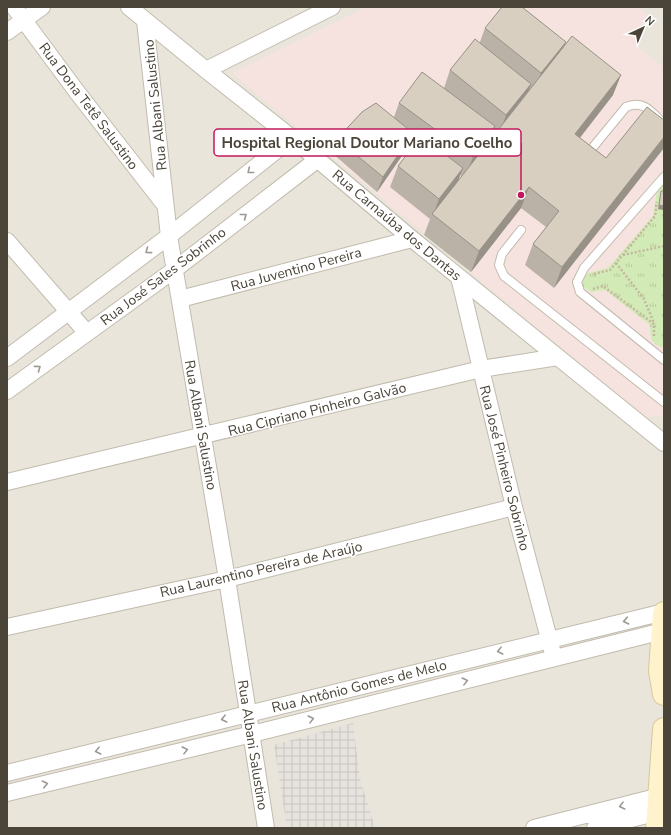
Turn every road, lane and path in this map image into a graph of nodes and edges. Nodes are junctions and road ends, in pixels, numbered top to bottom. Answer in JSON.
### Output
{"nodes":[{"id":1,"x":14,"y":7,"type":"edge"},
{"id":2,"x":42,"y":7,"type":"edge"},
{"id":3,"x":129,"y":7,"type":"edge"},
{"id":4,"x":332,"y":7,"type":"edge"},
{"id":5,"x":24,"y":20,"type":"junction"},
{"id":6,"x":145,"y":21,"type":"junction"},
{"id":7,"x":7,"y":32,"type":"edge"},
{"id":8,"x":206,"y":70,"type":"junction"},
{"id":9,"x":664,"y":124,"type":"edge"},
{"id":10,"x":292,"y":138,"type":"junction"},
{"id":11,"x":589,"y":152,"type":"edge"},
{"id":12,"x":318,"y":159,"type":"junction"},
{"id":13,"x":664,"y":177,"type":"edge"},
{"id":14,"x":658,"y":198,"type":"edge"},
{"id":15,"x":165,"y":205,"type":"junction"},
{"id":16,"x":521,"y":230,"type":"dead end"},
{"id":17,"x":169,"y":236,"type":"junction"},
{"id":18,"x":412,"y":239,"type":"junction"},
{"id":19,"x":7,"y":241,"type":"edge"},
{"id":20,"x":664,"y":246,"type":"edge"},
{"id":21,"x":623,"y":255,"type":"junction"},
{"id":22,"x":616,"y":264,"type":"junction"},
{"id":23,"x":174,"y":270,"type":"junction"},
{"id":24,"x":590,"y":276,"type":"dead end"},
{"id":25,"x":459,"y":277,"type":"junction"},
{"id":26,"x":587,"y":287,"type":"dead end"},
{"id":27,"x":180,"y":299,"type":"junction"},
{"id":28,"x":68,"y":312,"type":"junction"},
{"id":29,"x":654,"y":324,"type":"junction"},
{"id":30,"x":87,"y":333,"type":"junction"},
{"id":31,"x":657,"y":341,"type":"dead end"},
{"id":32,"x":558,"y":357,"type":"junction"},
{"id":33,"x":7,"y":358,"type":"edge"},
{"id":34,"x":664,"y":360,"type":"edge"},
{"id":35,"x":481,"y":369,"type":"junction"},
{"id":36,"x":7,"y":391,"type":"edge"},
{"id":37,"x":664,"y":402,"type":"edge"},
{"id":38,"x":202,"y":437,"type":"junction"},
{"id":39,"x":664,"y":443,"type":"edge"},
{"id":40,"x":7,"y":482,"type":"edge"},
{"id":41,"x":514,"y":507,"type":"junction"},
{"id":42,"x":227,"y":579,"type":"junction"},
{"id":43,"x":664,"y":618,"type":"edge"},
{"id":44,"x":7,"y":627,"type":"edge"},
{"id":45,"x":549,"y":639,"type":"junction"},
{"id":46,"x":555,"y":659,"type":"junction"},
{"id":47,"x":436,"y":667,"type":"junction"},
{"id":48,"x":362,"y":685,"type":"junction"},
{"id":49,"x":442,"y":687,"type":"junction"},
{"id":50,"x":664,"y":694,"type":"edge"},
{"id":51,"x":366,"y":705,"type":"junction"},
{"id":52,"x":249,"y":713,"type":"junction"},
{"id":53,"x":664,"y":729,"type":"edge"},
{"id":54,"x":252,"y":734,"type":"junction"},
{"id":55,"x":160,"y":735,"type":"junction"},
{"id":56,"x":165,"y":755,"type":"junction"},
{"id":57,"x":72,"y":757,"type":"junction"},
{"id":58,"x":7,"y":773,"type":"edge"},
{"id":59,"x":76,"y":776,"type":"junction"},
{"id":60,"x":7,"y":793,"type":"edge"},
{"id":61,"x":658,"y":812,"type":"edge"},
{"id":62,"x":266,"y":828,"type":"edge"},
{"id":63,"x":534,"y":828,"type":"edge"},
{"id":64,"x":594,"y":828,"type":"edge"}],
"edges":[{"from":1,"to":5,"type":"street","name":"Rua Dona Tetê Salustino"},
{"from":2,"to":5,"type":"street"},
{"from":3,"to":6,"type":"street","name":"Rua Carnaúba dos Dantas"},
{"from":4,"to":8,"type":"street"},
{"from":5,"to":7,"type":"street"},
{"from":5,"to":15,"type":"street","name":"Rua Dona Tetê Salustino"},
{"from":6,"to":8,"type":"street","name":"Rua Carnaúba dos Dantas"},
{"from":6,"to":15,"type":"street","name":"Rua Albani Salustino"},
{"from":8,"to":10,"type":"street","name":"Rua Carnaúba dos Dantas"},
{"from":9,"to":11,"type":"lane"},
{"from":10,"to":12,"type":"street","name":"Rua Carnaúba dos Dantas"},
{"from":10,"to":17,"type":"street","name":"Rua José Sales Sobrinho","one_way":true},
{"from":12,"to":18,"type":"street","name":"Rua Carnaúba dos Dantas"},
{"from":23,"to":12,"type":"street","name":"Rua José Sales Sobrinho","one_way":true},
{"from":13,"to":34,"type":"lane"},
{"from":14,"to":21,"type":"path"},
{"from":15,"to":17,"type":"street","name":"Rua Albani Salustino"},
{"from":16,"to":37,"type":"lane"},
{"from":17,"to":23,"type":"street","name":"Rua Albani Salustino"},
{"from":17,"to":28,"type":"street","name":"Rua José Sales Sobrinho","one_way":true},
{"from":18,"to":25,"type":"street","name":"Rua Carnaúba dos Dantas"},
{"from":18,"to":27,"type":"street","name":"Rua Juventino Pereira"},
{"from":19,"to":28,"type":"street"},
{"from":20,"to":21,"type":"path"},
{"from":21,"to":22,"type":"path"},
{"from":22,"to":24,"type":"path"},
{"from":22,"to":29,"type":"path"},
{"from":23,"to":27,"type":"street","name":"Rua Albani Salustino"},
{"from":23,"to":30,"type":"street","name":"Rua José Sales Sobrinho"},
{"from":25,"to":32,"type":"street","name":"Rua Carnaúba dos Dantas"},
{"from":25,"to":35,"type":"street","name":"Rua José Pinheiro Sobrinho"},
{"from":26,"to":29,"type":"path"},
{"from":27,"to":38,"type":"street","name":"Rua Albani Salustino"},
{"from":28,"to":30,"type":"street"},
{"from":28,"to":33,"type":"street","name":"Rua José Sales Sobrinho"},
{"from":29,"to":31,"type":"path"},
{"from":36,"to":30,"type":"street","name":"Rua José Sales Sobrinho","one_way":true},
{"from":32,"to":35,"type":"street","name":"Rua Cipriano Pinheiro Galvão"},
{"from":32,"to":39,"type":"street","name":"Rua Carnaúba dos Dantas"},
{"from":35,"to":38,"type":"street","name":"Rua Cipriano Pinheiro Galvão"},
{"from":35,"to":41,"type":"street","name":"Rua José Pinheiro Sobrinho"},
{"from":38,"to":40,"type":"street","name":"Rua Cipriano Pinheiro Galvão"},
{"from":38,"to":42,"type":"street","name":"Rua Albani Salustino"},
{"from":41,"to":42,"type":"street","name":"Rua Laurentino Pereira de Araújo"},
{"from":41,"to":45,"type":"street","name":"Rua José Pinheiro Sobrinho"},
{"from":42,"to":44,"type":"street","name":"Rua Laurentino Pereira de Araújo"},
{"from":42,"to":52,"type":"street","name":"Rua Albani Salustino"},
{"from":43,"to":45,"type":"street","name":"Rua Antônio Gomes de Melo","one_way":true},
{"from":43,"to":46,"type":"street","name":"Rua Antônio Gomes de Melo"},
{"from":43,"to":50,"type":"main road"},
{"from":45,"to":46,"type":"street","name":"Rua José Pinheiro Sobrinho"},
{"from":45,"to":47,"type":"street","name":"Rua Antônio Gomes de Melo","one_way":true},
{"from":49,"to":46,"type":"street","name":"Rua Antônio Gomes de Melo","one_way":true},
{"from":47,"to":48,"type":"street","name":"Rua Antônio Gomes de Melo"},
{"from":47,"to":49,"type":"street"},
{"from":48,"to":51,"type":"street"},
{"from":48,"to":52,"type":"street","name":"Rua Antônio Gomes de Melo"},
{"from":49,"to":51,"type":"street","name":"Rua Antônio Gomes de Melo"},
{"from":54,"to":51,"type":"street","name":"Rua Antônio Gomes de Melo","one_way":true},
{"from":52,"to":54,"type":"street","name":"Rua Albani Salustino"},
{"from":52,"to":55,"type":"street","name":"Rua Antônio Gomes de Melo","one_way":true},
{"from":53,"to":61,"type":"main road"},
{"from":56,"to":54,"type":"street","name":"Rua Antônio Gomes de Melo","one_way":true},
{"from":54,"to":62,"type":"street","name":"Rua Albani Salustino"},
{"from":55,"to":56,"type":"street"},
{"from":55,"to":57,"type":"street","name":"Rua Antônio Gomes de Melo","one_way":true},
{"from":56,"to":59,"type":"street","name":"Rua Antônio Gomes de Melo"},
{"from":57,"to":58,"type":"street","name":"Rua Antônio Gomes de Melo"},
{"from":57,"to":59,"type":"street"},
{"from":60,"to":59,"type":"street","name":"Rua Antônio Gomes de Melo","one_way":true},
{"from":61,"to":63,"type":"street","one_way":true},
{"from":61,"to":64,"type":"street"}]}
